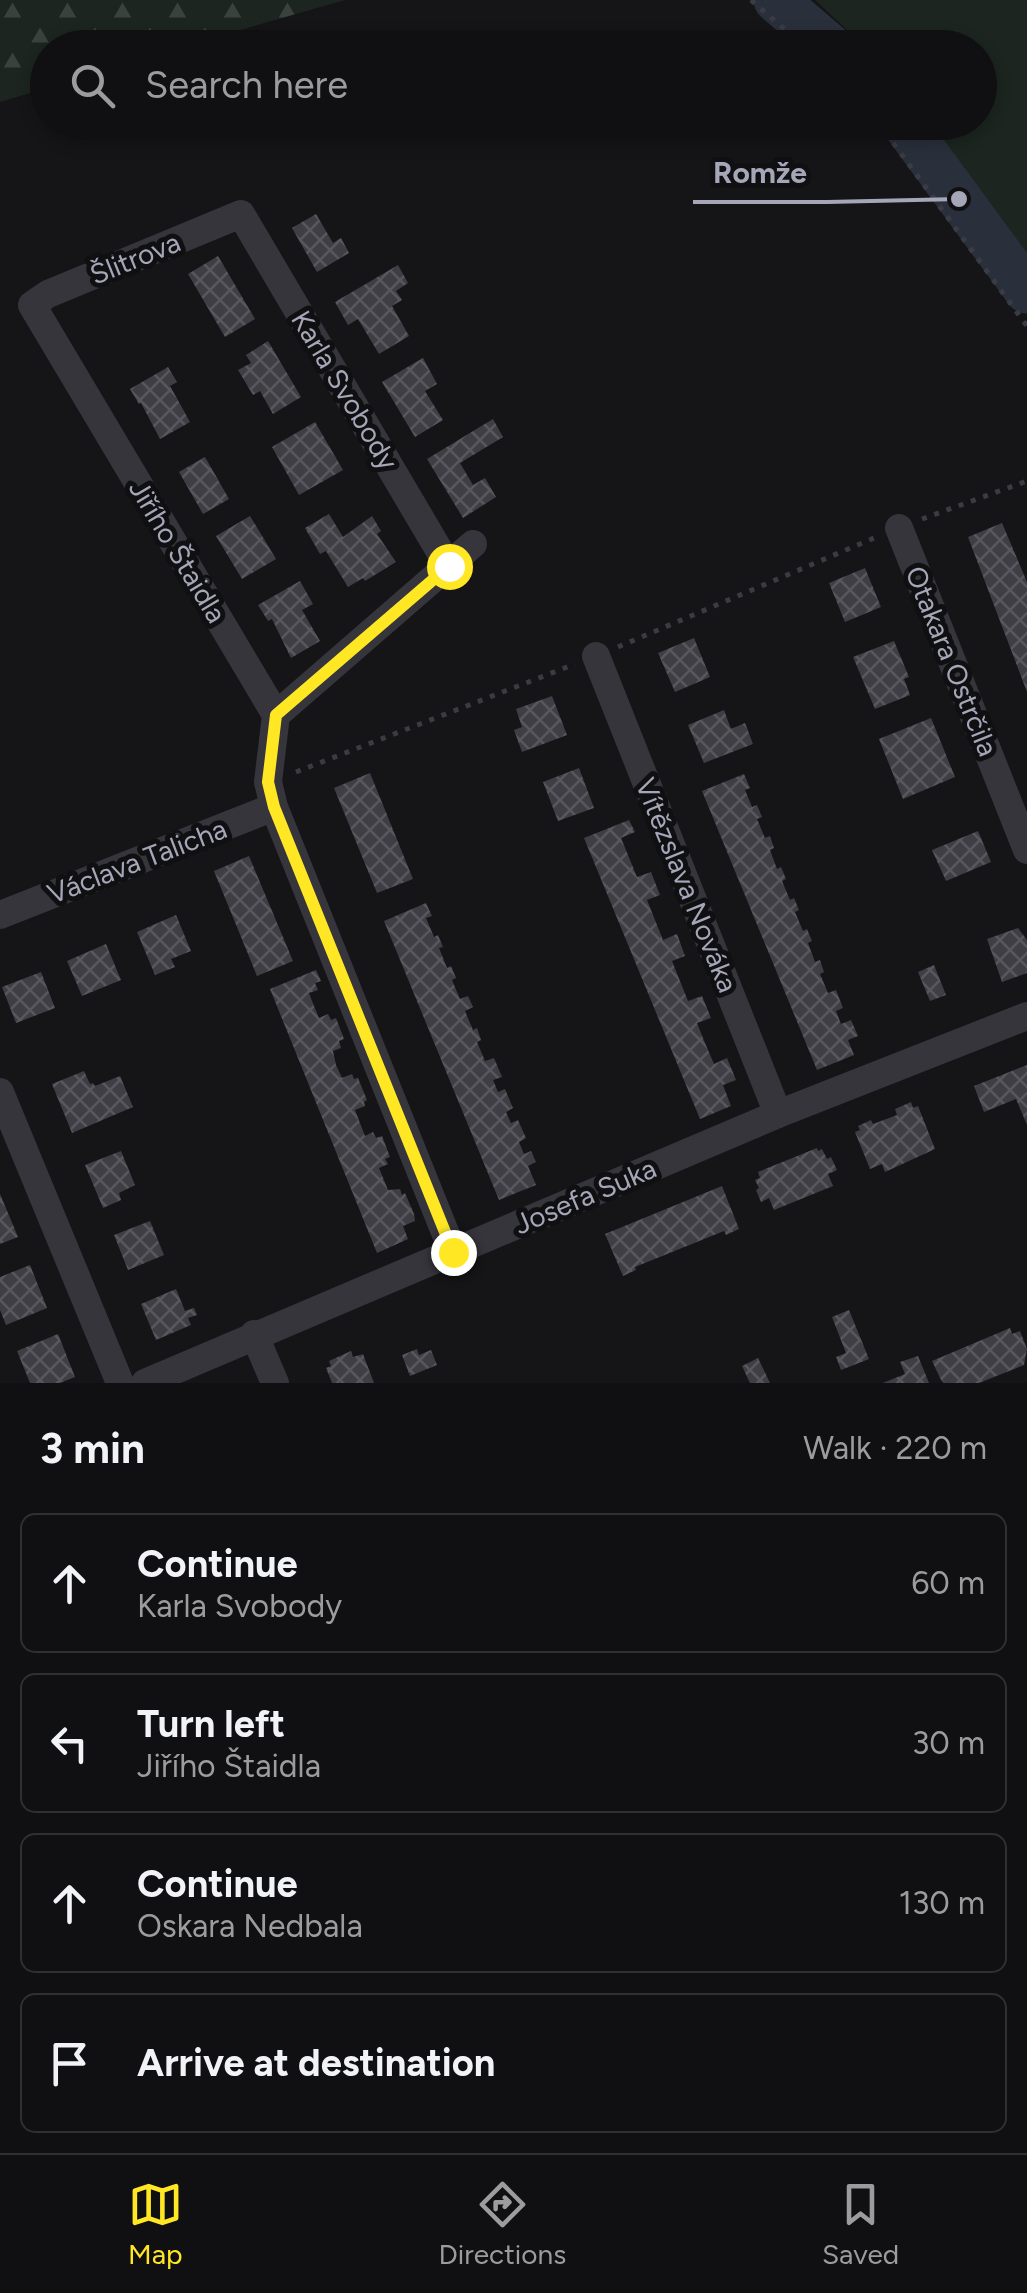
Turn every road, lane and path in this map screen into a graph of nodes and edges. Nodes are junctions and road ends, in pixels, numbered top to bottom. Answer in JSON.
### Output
{"nodes":[{"id":1,"x":751,"y":0,"type":"edge"},
{"id":2,"x":785,"y":30,"type":"edge"},
{"id":3,"x":891,"y":140,"type":"edge"},
{"id":4,"x":241,"y":214,"type":"joint"},
{"id":5,"x":32,"y":306,"type":"joint"},
{"id":6,"x":1027,"y":326,"type":"edge"},
{"id":7,"x":1027,"y":481,"type":"edge"},
{"id":8,"x":898,"y":528,"type":"junction"},
{"id":9,"x":473,"y":544,"type":"dead end"},
{"id":10,"x":449,"y":566,"type":"junction"},
{"id":11,"x":596,"y":656,"type":"junction"},
{"id":12,"x":276,"y":715,"type":"junction"},
{"id":13,"x":271,"y":795,"type":"junction"},
{"id":14,"x":1027,"y":850,"type":"edge"},
{"id":15,"x":0,"y":915,"type":"edge"},
{"id":16,"x":1027,"y":1016,"type":"edge"},
{"id":17,"x":0,"y":1092,"type":"edge"},
{"id":18,"x":778,"y":1114,"type":"junction"},
{"id":19,"x":453,"y":1252,"type":"junction"},
{"id":20,"x":254,"y":1334,"type":"junction"},
{"id":21,"x":120,"y":1383,"type":"edge"},
{"id":22,"x":145,"y":1383,"type":"edge"},
{"id":23,"x":275,"y":1383,"type":"edge"}],
"edges":[{"from":1,"to":2,"type":"path"},
{"from":3,"to":6,"type":"path"},
{"from":4,"to":5,"type":"street","name":"Šlitrova"},
{"from":4,"to":10,"type":"street","name":"Karla Svobody"},
{"from":5,"to":12,"type":"street","name":"Jiřího Štaidla"},
{"from":7,"to":8,"type":"path"},
{"from":8,"to":11,"type":"path"},
{"from":8,"to":14,"type":"street","name":"Otakara Ostrčila"},
{"from":9,"to":10,"type":"street"},
{"from":10,"to":12,"type":"street"},
{"from":11,"to":13,"type":"path"},
{"from":11,"to":18,"type":"street","name":"Vítězslava Nováka"},
{"from":12,"to":13,"type":"street"},
{"from":13,"to":15,"type":"street","name":"Václava Talicha"},
{"from":13,"to":19,"type":"street"},
{"from":16,"to":18,"type":"street","name":"Josefa Suka"},
{"from":17,"to":21,"type":"street"},
{"from":18,"to":19,"type":"street","name":"Josefa Suka"},
{"from":19,"to":20,"type":"street","name":"Josefa Suka"},
{"from":20,"to":22,"type":"street","name":"Josefa Suka"},
{"from":20,"to":23,"type":"street"}]}
